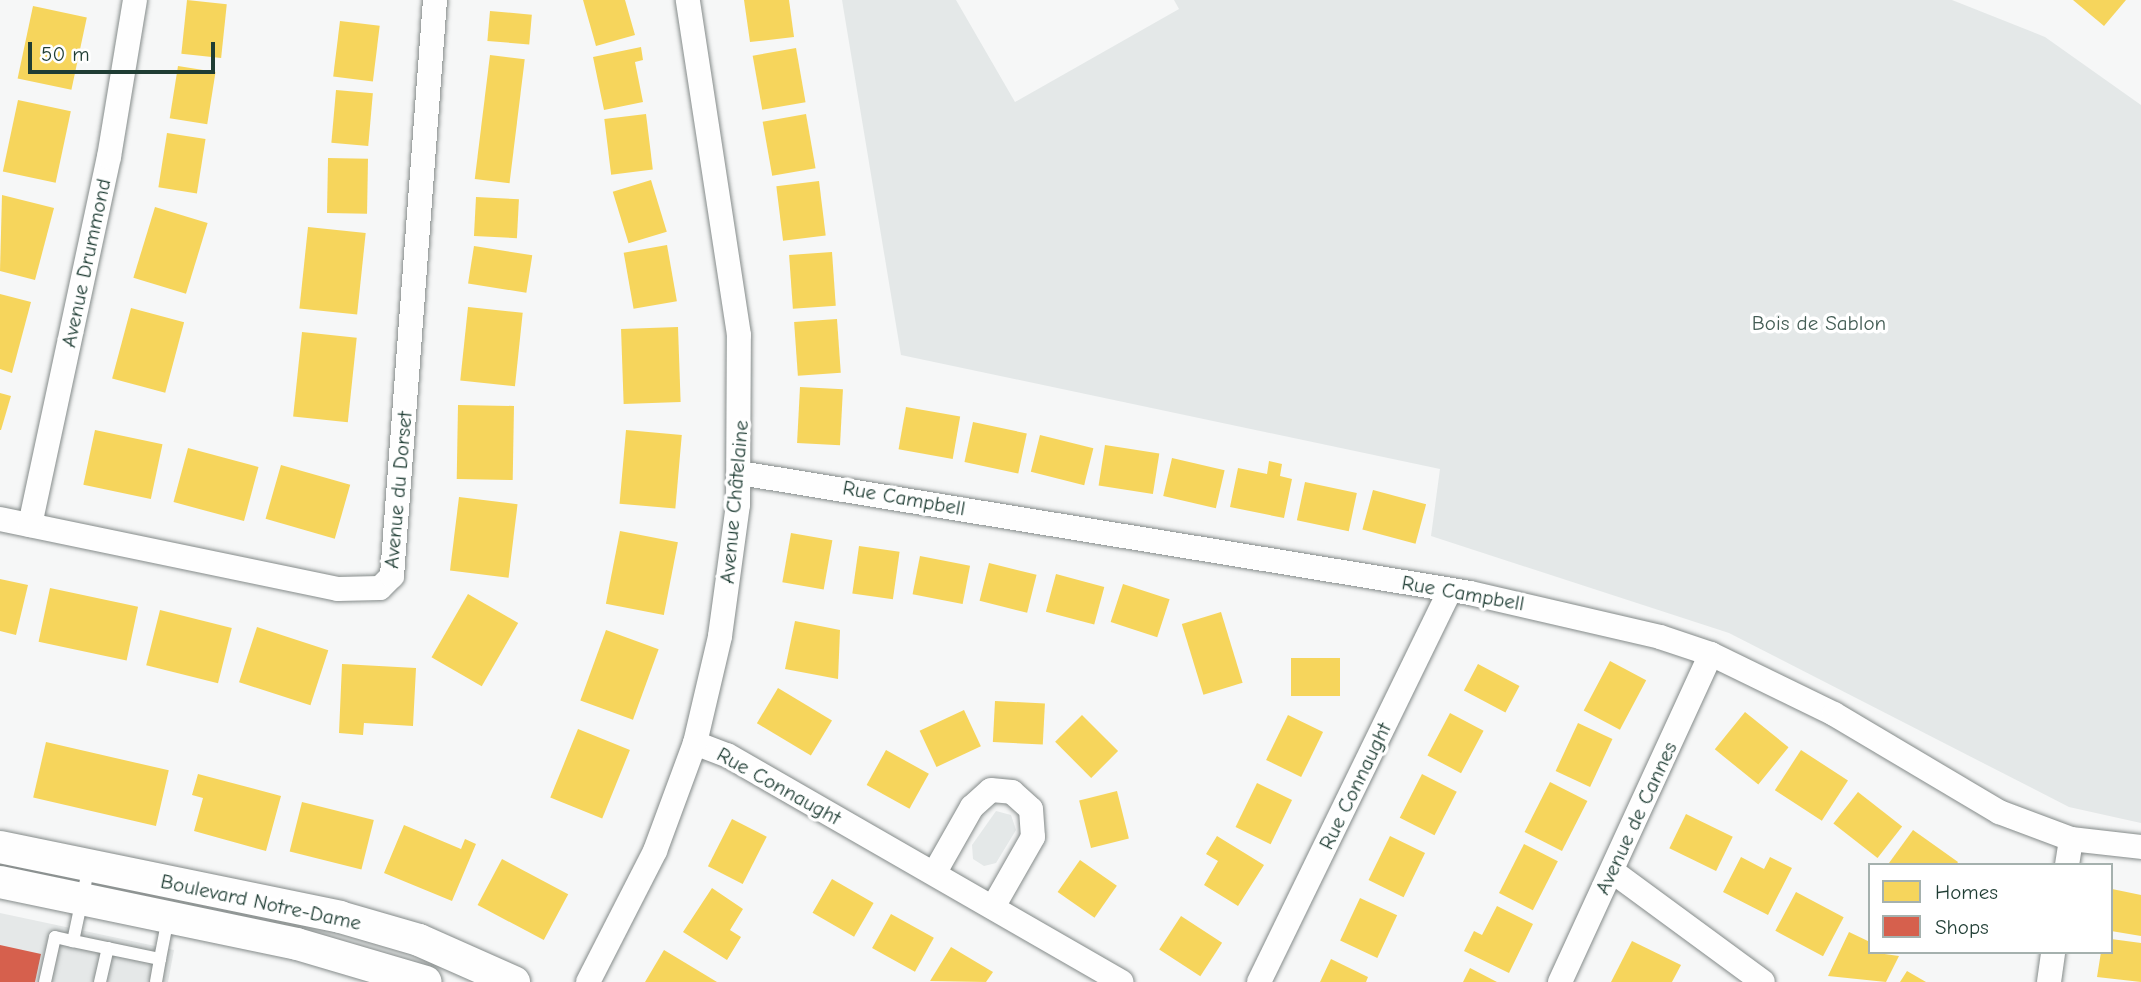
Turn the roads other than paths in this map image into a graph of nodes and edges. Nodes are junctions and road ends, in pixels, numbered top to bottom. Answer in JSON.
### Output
{"nodes":[{"id":1,"x":135,"y":0,"type":"edge"},
{"id":2,"x":435,"y":0,"type":"edge"},
{"id":3,"x":688,"y":0,"type":"edge"},
{"id":4,"x":740,"y":473,"type":"junction"},
{"id":5,"x":0,"y":519,"type":"edge"},
{"id":6,"x":30,"y":525,"type":"junction"},
{"id":7,"x":1450,"y":590,"type":"junction"},
{"id":8,"x":1711,"y":654,"type":"junction"},
{"id":9,"x":695,"y":743,"type":"junction"},
{"id":10,"x":2070,"y":839,"type":"junction"},
{"id":11,"x":0,"y":847,"type":"edge"},
{"id":12,"x":2141,"y":847,"type":"edge"},
{"id":13,"x":2067,"y":863,"type":"edge"},
{"id":14,"x":89,"y":866,"type":"junction"},
{"id":15,"x":1612,"y":871,"type":"junction"},
{"id":16,"x":934,"y":872,"type":"junction"},
{"id":17,"x":0,"y":883,"type":"edge"},
{"id":18,"x":81,"y":900,"type":"junction"},
{"id":19,"x":993,"y":907,"type":"junction"},
{"id":20,"x":169,"y":918,"type":"junction"},
{"id":21,"x":73,"y":941,"type":"junction"},
{"id":22,"x":107,"y":948,"type":"junction"},
{"id":23,"x":2053,"y":954,"type":"edge"},
{"id":24,"x":160,"y":959,"type":"junction"},
{"id":25,"x":45,"y":982,"type":"edge"},
{"id":26,"x":100,"y":982,"type":"edge"},
{"id":27,"x":156,"y":982,"type":"edge"},
{"id":28,"x":426,"y":982,"type":"edge"},
{"id":29,"x":514,"y":982,"type":"edge"},
{"id":30,"x":589,"y":982,"type":"edge"},
{"id":31,"x":1121,"y":982,"type":"edge"},
{"id":32,"x":1259,"y":982,"type":"edge"},
{"id":33,"x":1560,"y":982,"type":"edge"},
{"id":34,"x":1763,"y":982,"type":"edge"},
{"id":35,"x":2049,"y":982,"type":"edge"}],
"edges":[{"from":1,"to":6,"type":"street","name":"Avenue Drummond"},
{"from":2,"to":6,"type":"street","name":"Avenue du Dorset"},
{"from":3,"to":4,"type":"street","name":"Avenue Châtelaine"},
{"from":4,"to":7,"type":"street","name":"Rue Campbell"},
{"from":4,"to":9,"type":"street","name":"Avenue Châtelaine"},
{"from":5,"to":6,"type":"street","name":"Avenue du Dorset"},
{"from":7,"to":8,"type":"street","name":"Rue Campbell"},
{"from":7,"to":32,"type":"street","name":"Rue Connaught"},
{"from":8,"to":10,"type":"street","name":"Rue Campbell"},
{"from":8,"to":15,"type":"street","name":"Avenue de Cannes"},
{"from":9,"to":16,"type":"street","name":"Rue Connaught"},
{"from":9,"to":30,"type":"street","name":"Avenue Châtelaine"},
{"from":10,"to":12,"type":"street","name":"Rue Campbell"},
{"from":10,"to":13,"type":"street"},
{"from":11,"to":14,"type":"street","name":"Boulevard Notre-Dame"},
{"from":14,"to":18,"type":"lane"},
{"from":14,"to":29,"type":"street","name":"Boulevard Notre-Dame"},
{"from":15,"to":33,"type":"street","name":"Avenue de Cannes"},
{"from":15,"to":34,"type":"street"},
{"from":16,"to":19,"type":"street","name":"Rue Connaught"},
{"from":16,"to":19,"type":"street"},
{"from":17,"to":18,"type":"street","name":"Boulevard Notre-Dame"},
{"from":18,"to":20,"type":"street","name":"Boulevard Notre-Dame"},
{"from":18,"to":21,"type":"lane"},
{"from":19,"to":31,"type":"street","name":"Rue Connaught"},
{"from":20,"to":24,"type":"lane"},
{"from":20,"to":28,"type":"street","name":"Boulevard Notre-Dame"},
{"from":21,"to":22,"type":"lane"},
{"from":21,"to":25,"type":"lane"},
{"from":22,"to":24,"type":"lane"},
{"from":22,"to":26,"type":"lane"},
{"from":23,"to":35,"type":"street"},
{"from":24,"to":27,"type":"lane"}]}
